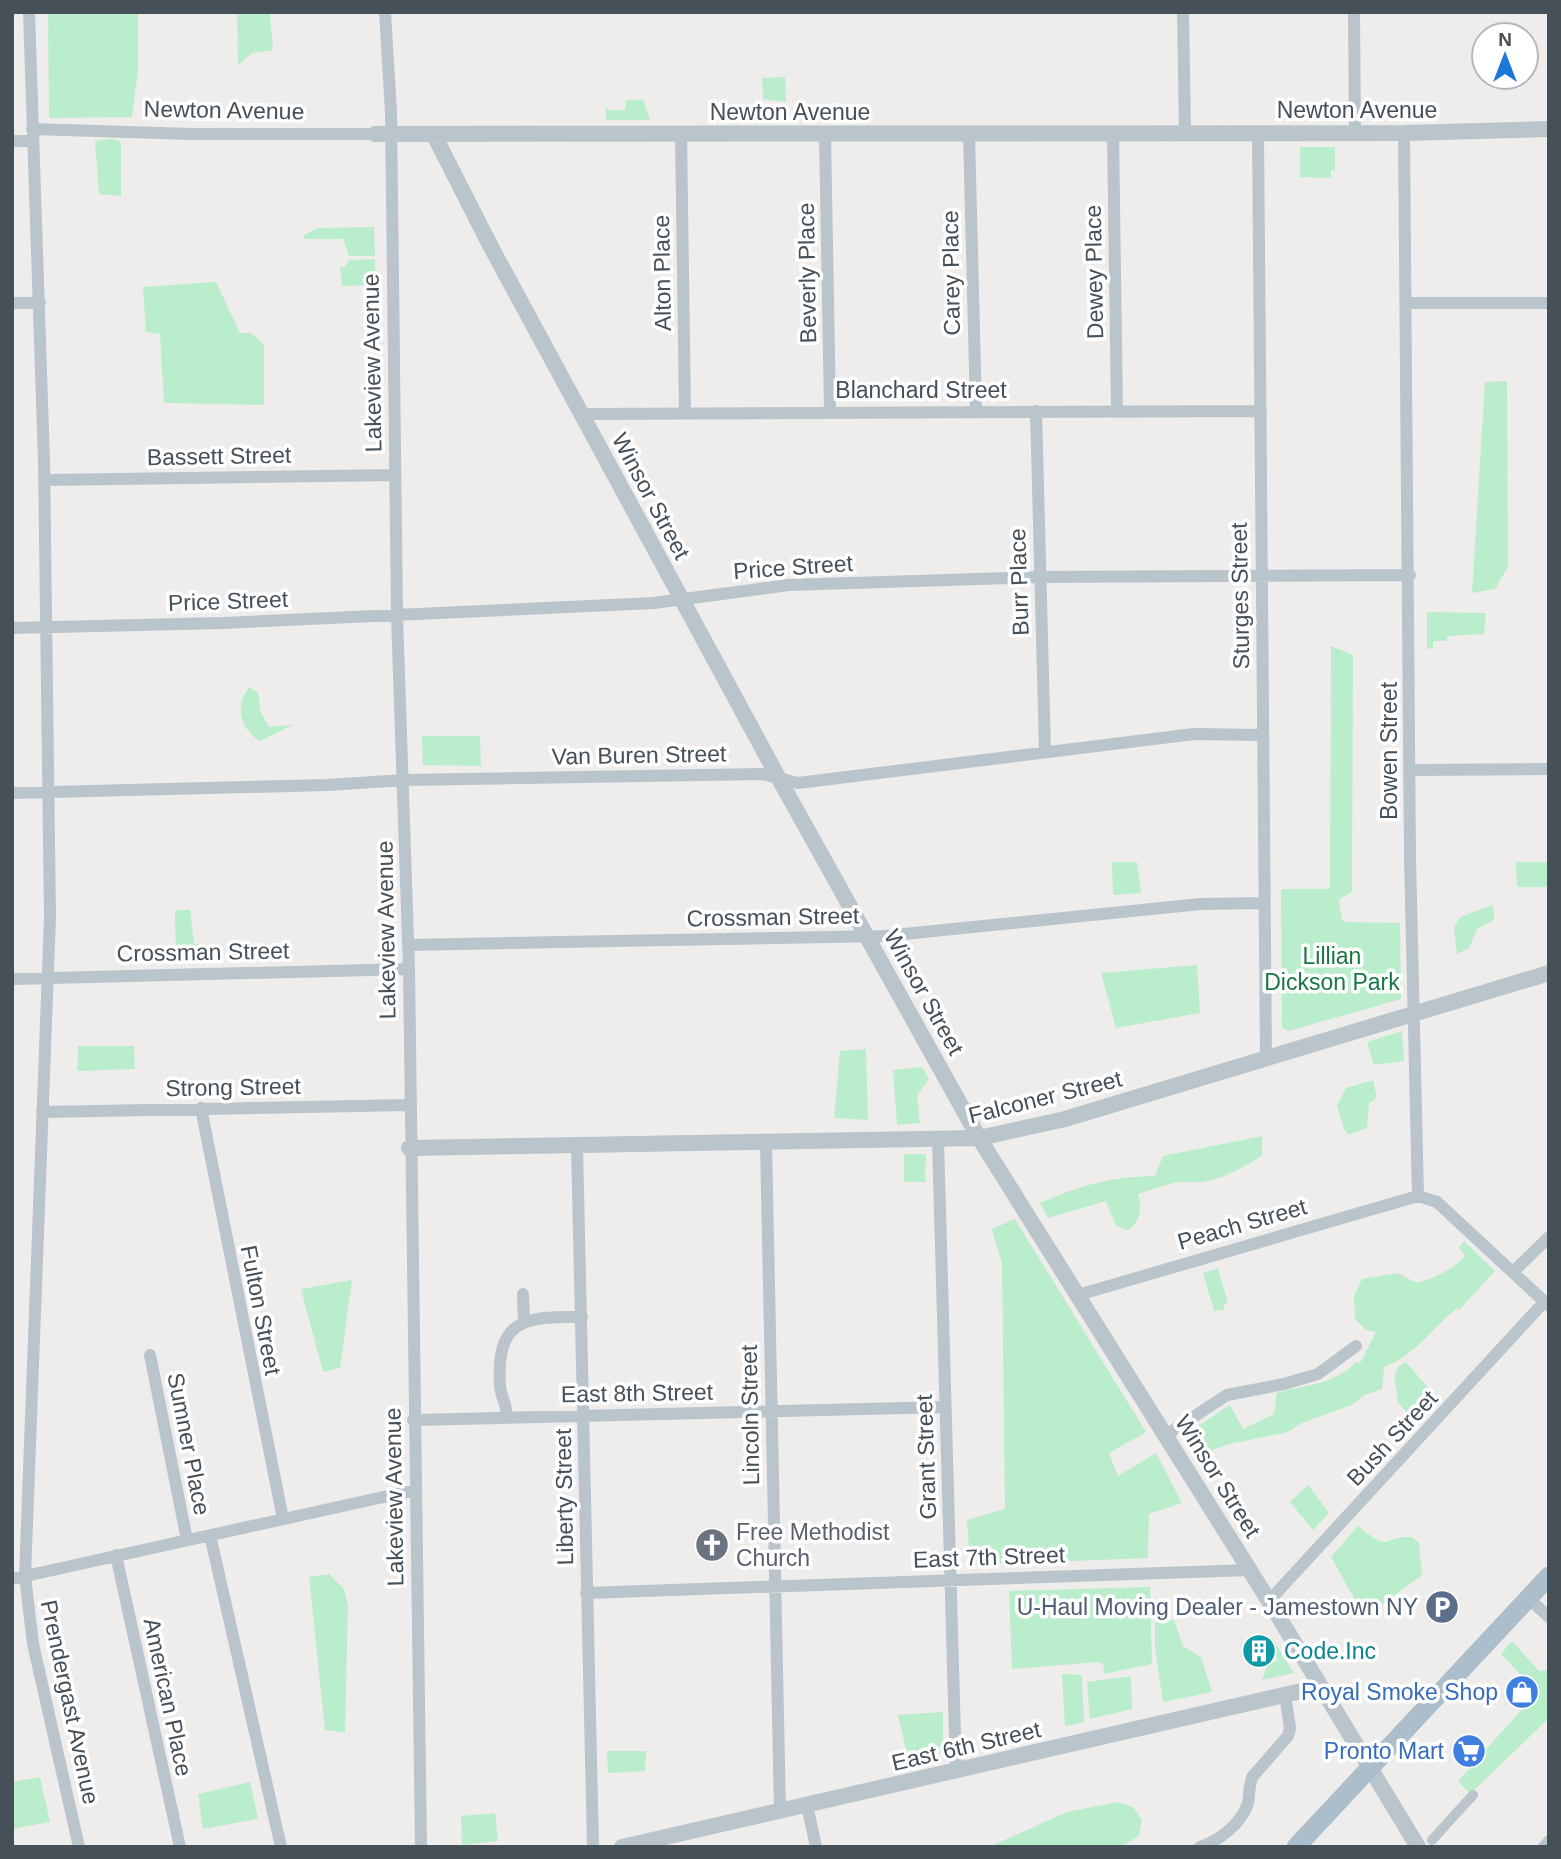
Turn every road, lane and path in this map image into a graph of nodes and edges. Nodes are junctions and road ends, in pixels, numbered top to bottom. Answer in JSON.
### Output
{"nodes":[{"id":1,"x":29,"y":12,"type":"edge"},
{"id":2,"x":386,"y":12,"type":"edge"},
{"id":3,"x":1183,"y":12,"type":"edge"},
{"id":4,"x":1354,"y":12,"type":"edge"},
{"id":5,"x":1549,"y":130,"type":"edge"},
{"id":6,"x":1113,"y":133,"type":"junction"},
{"id":7,"x":1185,"y":133,"type":"junction"},
{"id":8,"x":1258,"y":133,"type":"junction"},
{"id":9,"x":1355,"y":133,"type":"junction"},
{"id":10,"x":1404,"y":133,"type":"junction"},
{"id":11,"x":383,"y":134,"type":"junction"},
{"id":12,"x":681,"y":134,"type":"junction"},
{"id":13,"x":969,"y":134,"type":"junction"},
{"id":14,"x":32,"y":135,"type":"junction"},
{"id":15,"x":434,"y":135,"type":"junction"},
{"id":16,"x":825,"y":135,"type":"junction"},
{"id":17,"x":12,"y":141,"type":"edge"},
{"id":18,"x":12,"y":303,"type":"edge"},
{"id":19,"x":40,"y":303,"type":"junction"},
{"id":20,"x":1406,"y":303,"type":"junction"},
{"id":21,"x":1549,"y":303,"type":"edge"},
{"id":22,"x":830,"y":411,"type":"junction"},
{"id":23,"x":975,"y":411,"type":"junction"},
{"id":24,"x":1035,"y":411,"type":"junction"},
{"id":25,"x":1117,"y":411,"type":"junction"},
{"id":26,"x":1261,"y":411,"type":"junction"},
{"id":27,"x":685,"y":412,"type":"junction"},
{"id":28,"x":581,"y":414,"type":"junction"},
{"id":29,"x":394,"y":475,"type":"junction"},
{"id":30,"x":45,"y":480,"type":"junction"},
{"id":31,"x":1409,"y":575,"type":"junction"},
{"id":32,"x":1260,"y":576,"type":"junction"},
{"id":33,"x":1039,"y":578,"type":"junction"},
{"id":34,"x":681,"y":599,"type":"junction"},
{"id":35,"x":397,"y":616,"type":"junction"},
{"id":36,"x":44,"y":627,"type":"junction"},
{"id":37,"x":12,"y":628,"type":"edge"},
{"id":38,"x":1263,"y":735,"type":"junction"},
{"id":39,"x":1045,"y":751,"type":"junction"},
{"id":40,"x":1549,"y":769,"type":"edge"},
{"id":41,"x":1411,"y":770,"type":"junction"},
{"id":42,"x":778,"y":777,"type":"junction"},
{"id":43,"x":404,"y":780,"type":"junction"},
{"id":44,"x":12,"y":793,"type":"edge"},
{"id":45,"x":48,"y":793,"type":"junction"},
{"id":46,"x":1264,"y":903,"type":"junction"},
{"id":47,"x":867,"y":936,"type":"junction"},
{"id":48,"x":408,"y":945,"type":"junction"},
{"id":49,"x":409,"y":969,"type":"junction"},
{"id":50,"x":1549,"y":973,"type":"edge"},
{"id":51,"x":47,"y":978,"type":"junction"},
{"id":52,"x":19,"y":979,"type":"edge"},
{"id":53,"x":1414,"y":1014,"type":"junction"},
{"id":54,"x":1266,"y":1059,"type":"junction"},
{"id":55,"x":408,"y":1105,"type":"junction"},
{"id":56,"x":202,"y":1108,"type":"junction"},
{"id":57,"x":42,"y":1112,"type":"junction"},
{"id":58,"x":979,"y":1138,"type":"junction"},
{"id":59,"x":938,"y":1141,"type":"junction"},
{"id":60,"x":766,"y":1143,"type":"junction"},
{"id":61,"x":577,"y":1146,"type":"junction"},
{"id":62,"x":409,"y":1148,"type":"junction"},
{"id":63,"x":1418,"y":1196,"type":"junction"},
{"id":64,"x":1549,"y":1237,"type":"edge"},
{"id":65,"x":1513,"y":1272,"type":"junction"},
{"id":66,"x":523,"y":1294,"type":"dead end"},
{"id":67,"x":1078,"y":1295,"type":"junction"},
{"id":68,"x":1546,"y":1304,"type":"edge"},
{"id":69,"x":582,"y":1317,"type":"junction"},
{"id":70,"x":524,"y":1324,"type":"junction"},
{"id":71,"x":1356,"y":1346,"type":"dead end"},
{"id":72,"x":150,"y":1355,"type":"dead end"},
{"id":73,"x":945,"y":1407,"type":"junction"},
{"id":74,"x":771,"y":1411,"type":"junction"},
{"id":75,"x":583,"y":1415,"type":"junction"},
{"id":76,"x":507,"y":1417,"type":"junction"},
{"id":77,"x":413,"y":1420,"type":"junction"},
{"id":78,"x":1166,"y":1435,"type":"junction"},
{"id":79,"x":415,"y":1490,"type":"junction"},
{"id":80,"x":283,"y":1519,"type":"junction"},
{"id":81,"x":210,"y":1535,"type":"junction"},
{"id":82,"x":187,"y":1540,"type":"junction"},
{"id":83,"x":116,"y":1555,"type":"junction"},
{"id":84,"x":1250,"y":1570,"type":"junction"},
{"id":85,"x":1549,"y":1576,"type":"edge"},
{"id":86,"x":19,"y":1578,"type":"edge"},
{"id":87,"x":951,"y":1579,"type":"junction"},
{"id":88,"x":775,"y":1588,"type":"junction"},
{"id":89,"x":586,"y":1593,"type":"junction"},
{"id":90,"x":1528,"y":1598,"type":"junction"},
{"id":91,"x":1269,"y":1601,"type":"junction"},
{"id":92,"x":1549,"y":1617,"type":"edge"},
{"id":93,"x":1318,"y":1685,"type":"junction"},
{"id":94,"x":1285,"y":1695,"type":"junction"},
{"id":95,"x":1369,"y":1770,"type":"junction"},
{"id":96,"x":956,"y":1772,"type":"junction"},
{"id":97,"x":1473,"y":1795,"type":"dead end"},
{"id":98,"x":807,"y":1805,"type":"junction"},
{"id":99,"x":780,"y":1811,"type":"junction"},
{"id":100,"x":1549,"y":1841,"type":"edge"},
{"id":101,"x":1425,"y":1844,"type":"edge"},
{"id":102,"x":79,"y":1847,"type":"edge"},
{"id":103,"x":180,"y":1847,"type":"edge"},
{"id":104,"x":281,"y":1847,"type":"edge"},
{"id":105,"x":421,"y":1847,"type":"edge"},
{"id":106,"x":593,"y":1847,"type":"edge"},
{"id":107,"x":622,"y":1847,"type":"edge"},
{"id":108,"x":816,"y":1847,"type":"edge"},
{"id":109,"x":1200,"y":1847,"type":"edge"},
{"id":110,"x":1296,"y":1847,"type":"edge"},
{"id":111,"x":1544,"y":1847,"type":"edge"}],
"edges":[{"from":1,"to":14,"type":"street","name":"Prendergast Avenue"},
{"from":2,"to":11,"type":"street","name":"Lakeview Avenue"},
{"from":3,"to":7,"type":"street"},
{"from":4,"to":9,"type":"street"},
{"from":5,"to":10,"type":"street","name":"Newton Avenue"},
{"from":6,"to":7,"type":"street","name":"Newton Avenue"},
{"from":6,"to":13,"type":"street","name":"Newton Avenue"},
{"from":6,"to":25,"type":"street","name":"Dewey Place"},
{"from":7,"to":8,"type":"street","name":"Newton Avenue"},
{"from":8,"to":9,"type":"street","name":"Newton Avenue"},
{"from":8,"to":26,"type":"street","name":"Sturges Street"},
{"from":9,"to":10,"type":"street","name":"Newton Avenue"},
{"from":10,"to":20,"type":"street","name":"Bowen Street"},
{"from":11,"to":14,"type":"street","name":"Newton Avenue"},
{"from":11,"to":15,"type":"street","name":"Newton Avenue"},
{"from":11,"to":29,"type":"street","name":"Lakeview Avenue"},
{"from":12,"to":15,"type":"street","name":"Newton Avenue"},
{"from":12,"to":16,"type":"street","name":"Newton Avenue"},
{"from":12,"to":27,"type":"street","name":"Alton Place"},
{"from":13,"to":16,"type":"street","name":"Newton Avenue"},
{"from":13,"to":23,"type":"street","name":"Carey Place"},
{"from":14,"to":17,"type":"street","name":"Newton Avenue"},
{"from":14,"to":19,"type":"street","name":"Prendergast Avenue"},
{"from":15,"to":28,"type":"street","name":"Winsor Street"},
{"from":16,"to":22,"type":"street","name":"Beverly Place"},
{"from":18,"to":19,"type":"street"},
{"from":19,"to":30,"type":"street","name":"Prendergast Avenue"},
{"from":20,"to":21,"type":"street"},
{"from":20,"to":31,"type":"street","name":"Bowen Street"},
{"from":22,"to":23,"type":"street","name":"Blanchard Street"},
{"from":22,"to":27,"type":"street","name":"Blanchard Street"},
{"from":23,"to":24,"type":"street","name":"Blanchard Street"},
{"from":24,"to":25,"type":"street","name":"Blanchard Street"},
{"from":24,"to":33,"type":"street","name":"Burr Place"},
{"from":25,"to":26,"type":"street","name":"Blanchard Street"},
{"from":26,"to":32,"type":"street","name":"Sturges Street"},
{"from":27,"to":28,"type":"street","name":"Blanchard Street"},
{"from":28,"to":34,"type":"street","name":"Winsor Street"},
{"from":29,"to":30,"type":"street","name":"Bassett Street"},
{"from":29,"to":35,"type":"street","name":"Lakeview Avenue"},
{"from":30,"to":36,"type":"street","name":"Prendergast Avenue"},
{"from":31,"to":32,"type":"street","name":"Price Street"},
{"from":31,"to":41,"type":"street","name":"Bowen Street"},
{"from":32,"to":33,"type":"street","name":"Price Street"},
{"from":32,"to":38,"type":"street","name":"Sturges Street"},
{"from":33,"to":34,"type":"street","name":"Price Street"},
{"from":33,"to":39,"type":"street","name":"Burr Place"},
{"from":34,"to":35,"type":"street","name":"Price Street"},
{"from":34,"to":42,"type":"street","name":"Winsor Street"},
{"from":35,"to":36,"type":"street","name":"Price Street"},
{"from":35,"to":43,"type":"street","name":"Lakeview Avenue"},
{"from":36,"to":37,"type":"street","name":"Price Street"},
{"from":36,"to":45,"type":"street","name":"Prendergast Avenue"},
{"from":38,"to":39,"type":"street","name":"Van Buren Street"},
{"from":38,"to":46,"type":"street","name":"Sturges Street"},
{"from":39,"to":42,"type":"street","name":"Van Buren Street"},
{"from":40,"to":41,"type":"street"},
{"from":41,"to":53,"type":"street","name":"Bowen Street"},
{"from":42,"to":43,"type":"street","name":"Van Buren Street"},
{"from":42,"to":47,"type":"street","name":"Winsor Street"},
{"from":43,"to":45,"type":"street","name":"Van Buren Street"},
{"from":43,"to":48,"type":"street","name":"Lakeview Avenue"},
{"from":44,"to":45,"type":"street","name":"Van Buren Street"},
{"from":45,"to":51,"type":"street","name":"Prendergast Avenue"},
{"from":46,"to":47,"type":"street","name":"Crossman Street"},
{"from":46,"to":54,"type":"street","name":"Sturges Street"},
{"from":47,"to":48,"type":"street","name":"Crossman Street"},
{"from":47,"to":58,"type":"street","name":"Winsor Street"},
{"from":48,"to":49,"type":"street","name":"Lakeview Avenue"},
{"from":49,"to":51,"type":"street","name":"Crossman Street"},
{"from":49,"to":55,"type":"street","name":"Lakeview Avenue"},
{"from":50,"to":53,"type":"street","name":"Falconer Street"},
{"from":51,"to":52,"type":"street","name":"Crossman Street"},
{"from":51,"to":57,"type":"street","name":"Prendergast Avenue"},
{"from":53,"to":54,"type":"street","name":"Falconer Street"},
{"from":53,"to":63,"type":"street","name":"Bowen Street"},
{"from":54,"to":58,"type":"street","name":"Falconer Street"},
{"from":55,"to":56,"type":"street","name":"Strong Street"},
{"from":55,"to":62,"type":"street","name":"Lakeview Avenue"},
{"from":56,"to":57,"type":"street","name":"Strong Street"},
{"from":56,"to":80,"type":"street","name":"Fulton Street"},
{"from":57,"to":86,"type":"street","name":"Prendergast Avenue"},
{"from":58,"to":59,"type":"street","name":"Falconer Street"},
{"from":58,"to":67,"type":"street","name":"Winsor Street"},
{"from":59,"to":60,"type":"street","name":"Falconer Street"},
{"from":59,"to":73,"type":"street","name":"Grant Street"},
{"from":60,"to":61,"type":"street","name":"Falconer Street"},
{"from":60,"to":74,"type":"street","name":"Lincoln Street"},
{"from":61,"to":62,"type":"street","name":"Falconer Street"},
{"from":61,"to":69,"type":"street","name":"Liberty Street"},
{"from":62,"to":77,"type":"street","name":"Lakeview Avenue"},
{"from":63,"to":65,"type":"street"},
{"from":63,"to":67,"type":"street","name":"Peach Street"},
{"from":64,"to":65,"type":"street"},
{"from":65,"to":68,"type":"street"},
{"from":66,"to":70,"type":"street"},
{"from":67,"to":78,"type":"street","name":"Winsor Street"},
{"from":68,"to":91,"type":"street","name":"Bush Street"},
{"from":69,"to":70,"type":"street"},
{"from":69,"to":75,"type":"street","name":"Liberty Street"},
{"from":70,"to":76,"type":"street"},
{"from":71,"to":78,"type":"street"},
{"from":72,"to":82,"type":"street","name":"Sumner Place"},
{"from":73,"to":74,"type":"street","name":"East 8th Street"},
{"from":73,"to":87,"type":"street","name":"Grant Street"},
{"from":74,"to":75,"type":"street","name":"East 8th Street"},
{"from":74,"to":88,"type":"street","name":"Lincoln Street"},
{"from":75,"to":76,"type":"street","name":"East 8th Street"},
{"from":75,"to":89,"type":"street","name":"Liberty Street"},
{"from":76,"to":77,"type":"street","name":"East 8th Street"},
{"from":77,"to":79,"type":"street","name":"Lakeview Avenue"},
{"from":78,"to":84,"type":"street","name":"Winsor Street"},
{"from":79,"to":80,"type":"street"},
{"from":79,"to":105,"type":"street","name":"Lakeview Avenue"},
{"from":80,"to":81,"type":"street"},
{"from":81,"to":82,"type":"street"},
{"from":81,"to":104,"type":"street"},
{"from":82,"to":83,"type":"street"},
{"from":83,"to":86,"type":"street"},
{"from":83,"to":103,"type":"street","name":"American Place"},
{"from":84,"to":87,"type":"street","name":"East 7th Street"},
{"from":84,"to":91,"type":"street","name":"Winsor Street"},
{"from":85,"to":90,"type":"main road"},
{"from":86,"to":102,"type":"street","name":"Prendergast Avenue"},
{"from":87,"to":88,"type":"street","name":"East 7th Street"},
{"from":87,"to":96,"type":"street","name":"Grant Street"},
{"from":88,"to":89,"type":"street","name":"East 7th Street"},
{"from":88,"to":99,"type":"street","name":"Lincoln Street"},
{"from":89,"to":106,"type":"street","name":"Liberty Street"},
{"from":90,"to":92,"type":"street"},
{"from":90,"to":95,"type":"main road"},
{"from":91,"to":93,"type":"street","name":"Winsor Street"},
{"from":93,"to":94,"type":"street","name":"East 6th Street"},
{"from":93,"to":95,"type":"street","name":"Winsor Street"},
{"from":94,"to":96,"type":"street","name":"East 6th Street"},
{"from":94,"to":109,"type":"street"},
{"from":95,"to":101,"type":"street","name":"Winsor Street"},
{"from":95,"to":110,"type":"main road"},
{"from":96,"to":98,"type":"street","name":"East 6th Street"},
{"from":97,"to":101,"type":"street"},
{"from":98,"to":99,"type":"street","name":"East 6th Street"},
{"from":98,"to":108,"type":"street"},
{"from":99,"to":107,"type":"street","name":"East 6th Street"},
{"from":100,"to":111,"type":"street"}]}
